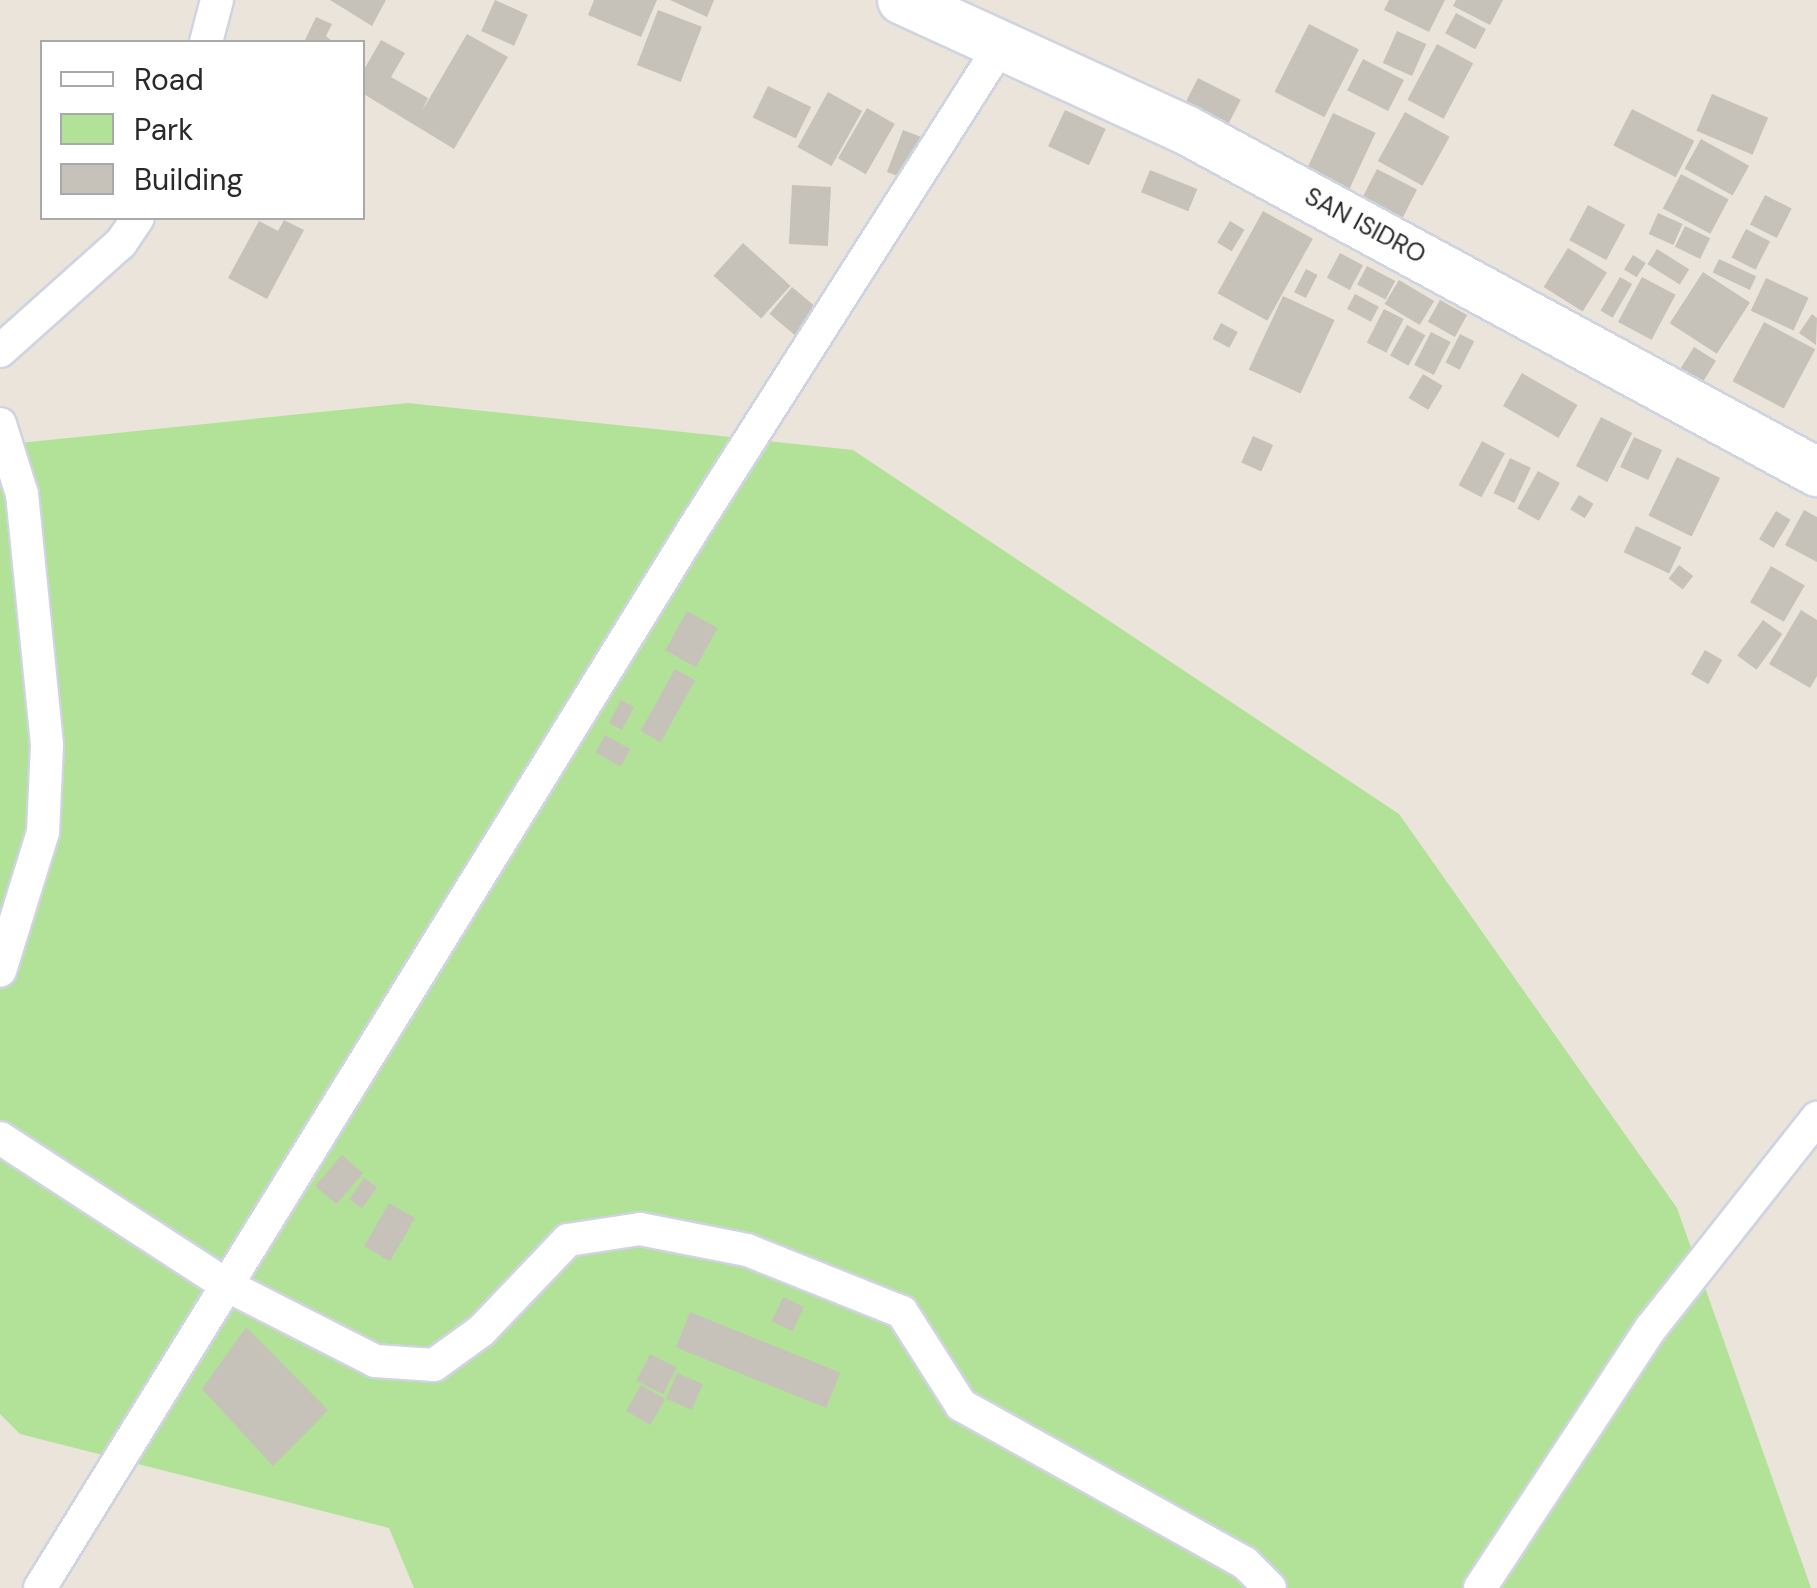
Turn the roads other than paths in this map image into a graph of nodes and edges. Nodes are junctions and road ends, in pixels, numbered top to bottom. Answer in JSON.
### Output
{"nodes":[{"id":1,"x":217,"y":0,"type":"edge"},
{"id":2,"x":902,"y":0,"type":"edge"},
{"id":3,"x":207,"y":40,"type":"edge"},
{"id":4,"x":1001,"y":46,"type":"junction"},
{"id":5,"x":137,"y":220,"type":"edge"},
{"id":6,"x":0,"y":351,"type":"edge"},
{"id":7,"x":0,"y":424,"type":"edge"},
{"id":8,"x":1817,"y":472,"type":"edge"},
{"id":9,"x":0,"y":971,"type":"edge"},
{"id":10,"x":1817,"y":1118,"type":"edge"},
{"id":11,"x":0,"y":1138,"type":"edge"},
{"id":12,"x":226,"y":1284,"type":"junction"},
{"id":13,"x":40,"y":1588,"type":"edge"},
{"id":14,"x":1270,"y":1588,"type":"edge"},
{"id":15,"x":1480,"y":1588,"type":"edge"}],
"edges":[{"from":1,"to":3,"type":"street"},
{"from":2,"to":4,"type":"street","name":"SAN ISIDRO"},
{"from":4,"to":8,"type":"street","name":"SAN ISIDRO"},
{"from":4,"to":12,"type":"street"},
{"from":5,"to":6,"type":"street"},
{"from":7,"to":9,"type":"street"},
{"from":10,"to":15,"type":"street"},
{"from":11,"to":12,"type":"street"},
{"from":12,"to":13,"type":"street"},
{"from":12,"to":14,"type":"street"}]}
